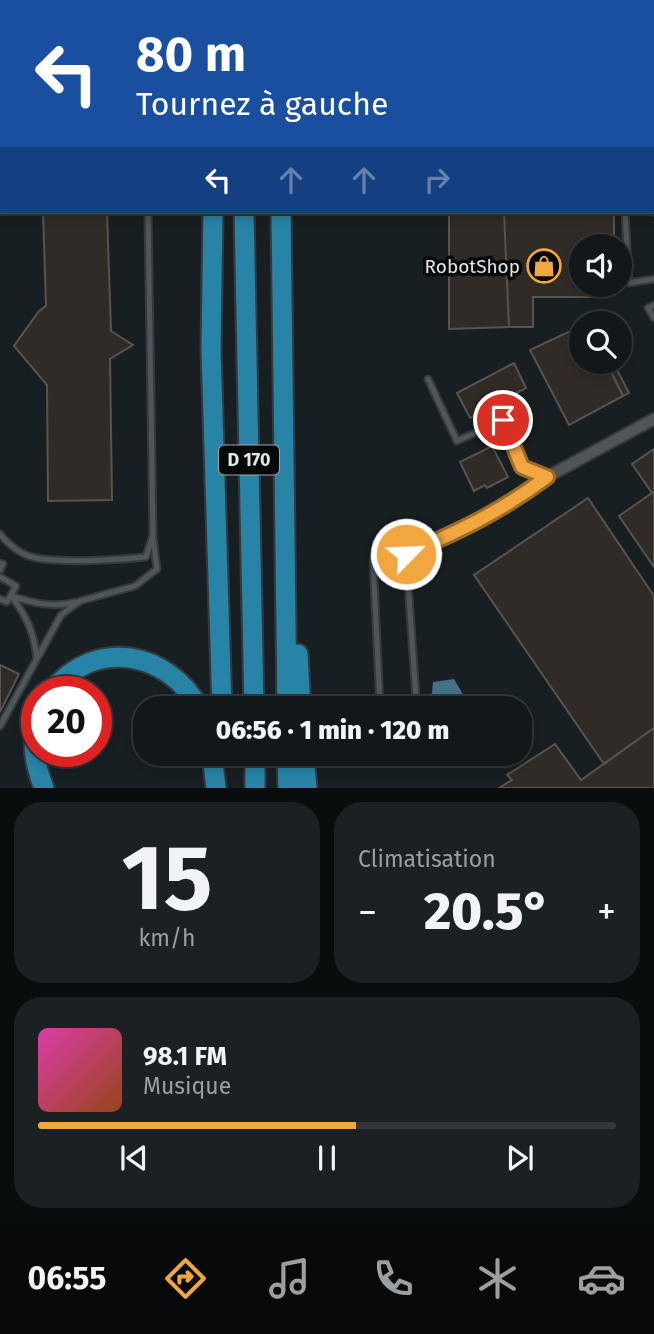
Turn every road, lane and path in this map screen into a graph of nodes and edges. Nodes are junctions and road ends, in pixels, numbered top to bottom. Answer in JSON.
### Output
{"nodes":[{"id":1,"x":148,"y":214,"type":"edge"},
{"id":2,"x":206,"y":214,"type":"edge"},
{"id":3,"x":213,"y":214,"type":"edge"},
{"id":4,"x":244,"y":214,"type":"edge"},
{"id":5,"x":281,"y":214,"type":"edge"},
{"id":6,"x":625,"y":214,"type":"edge"},
{"id":7,"x":212,"y":268,"type":"junction"},
{"id":8,"x":654,"y":279,"type":"edge"},
{"id":9,"x":654,"y":305,"type":"edge"},
{"id":10,"x":654,"y":318,"type":"edge"},
{"id":11,"x":428,"y":379,"type":"dead end"},
{"id":12,"x":654,"y":419,"type":"edge"},
{"id":13,"x":284,"y":471,"type":"junction"},
{"id":14,"x":547,"y":477,"type":"junction"},
{"id":15,"x":0,"y":534,"type":"edge"},
{"id":16,"x":153,"y":535,"type":"junction"},
{"id":17,"x":406,"y":554,"type":"junction"},
{"id":18,"x":0,"y":563,"type":"edge"},
{"id":19,"x":0,"y":570,"type":"edge"},
{"id":20,"x":0,"y":577,"type":"edge"},
{"id":21,"x":11,"y":596,"type":"junction"},
{"id":22,"x":0,"y":599,"type":"edge"},
{"id":23,"x":80,"y":601,"type":"junction"},
{"id":24,"x":37,"y":659,"type":"junction"},
{"id":25,"x":68,"y":676,"type":"edge"},
{"id":26,"x":192,"y":696,"type":"edge"},
{"id":27,"x":222,"y":696,"type":"edge"},
{"id":28,"x":254,"y":696,"type":"edge"},
{"id":29,"x":286,"y":696,"type":"edge"},
{"id":30,"x":300,"y":696,"type":"edge"},
{"id":31,"x":0,"y":726,"type":"edge"},
{"id":32,"x":213,"y":766,"type":"edge"},
{"id":33,"x":223,"y":766,"type":"edge"},
{"id":34,"x":255,"y":766,"type":"edge"},
{"id":35,"x":287,"y":766,"type":"edge"},
{"id":36,"x":305,"y":766,"type":"edge"},
{"id":37,"x":37,"y":767,"type":"edge"},
{"id":38,"x":44,"y":788,"type":"edge"},
{"id":39,"x":216,"y":788,"type":"edge"},
{"id":40,"x":224,"y":788,"type":"edge"},
{"id":41,"x":255,"y":788,"type":"edge"},
{"id":42,"x":288,"y":788,"type":"edge"},
{"id":43,"x":307,"y":788,"type":"edge"}],
"edges":[{"from":1,"to":16,"type":"lane"},
{"from":2,"to":7,"type":"highway"},
{"from":3,"to":7,"type":"highway"},
{"from":4,"to":28,"type":"highway","number":"D 170"},
{"from":5,"to":13,"type":"highway","number":"D 170"},
{"from":6,"to":8,"type":"lane"},
{"from":7,"to":27,"type":"highway"},
{"from":9,"to":10,"type":"lane"},
{"from":11,"to":14,"type":"lane"},
{"from":12,"to":14,"type":"street"},
{"from":13,"to":29,"type":"highway","number":"D 170"},
{"from":13,"to":30,"type":"highway"},
{"from":14,"to":17,"type":"lane"},
{"from":15,"to":16,"type":"lane"},
{"from":16,"to":23,"type":"lane"},
{"from":17,"to":17,"type":"lane"},
{"from":18,"to":19,"type":"lane"},
{"from":20,"to":21,"type":"lane"},
{"from":21,"to":22,"type":"lane"},
{"from":21,"to":23,"type":"lane"},
{"from":21,"to":24,"type":"lane"},
{"from":23,"to":24,"type":"lane"},
{"from":24,"to":31,"type":"lane"},
{"from":25,"to":26,"type":"highway"},
{"from":32,"to":39,"type":"highway"},
{"from":33,"to":40,"type":"highway"},
{"from":34,"to":41,"type":"highway"},
{"from":35,"to":42,"type":"highway"},
{"from":36,"to":43,"type":"highway"},
{"from":37,"to":38,"type":"highway"}]}
